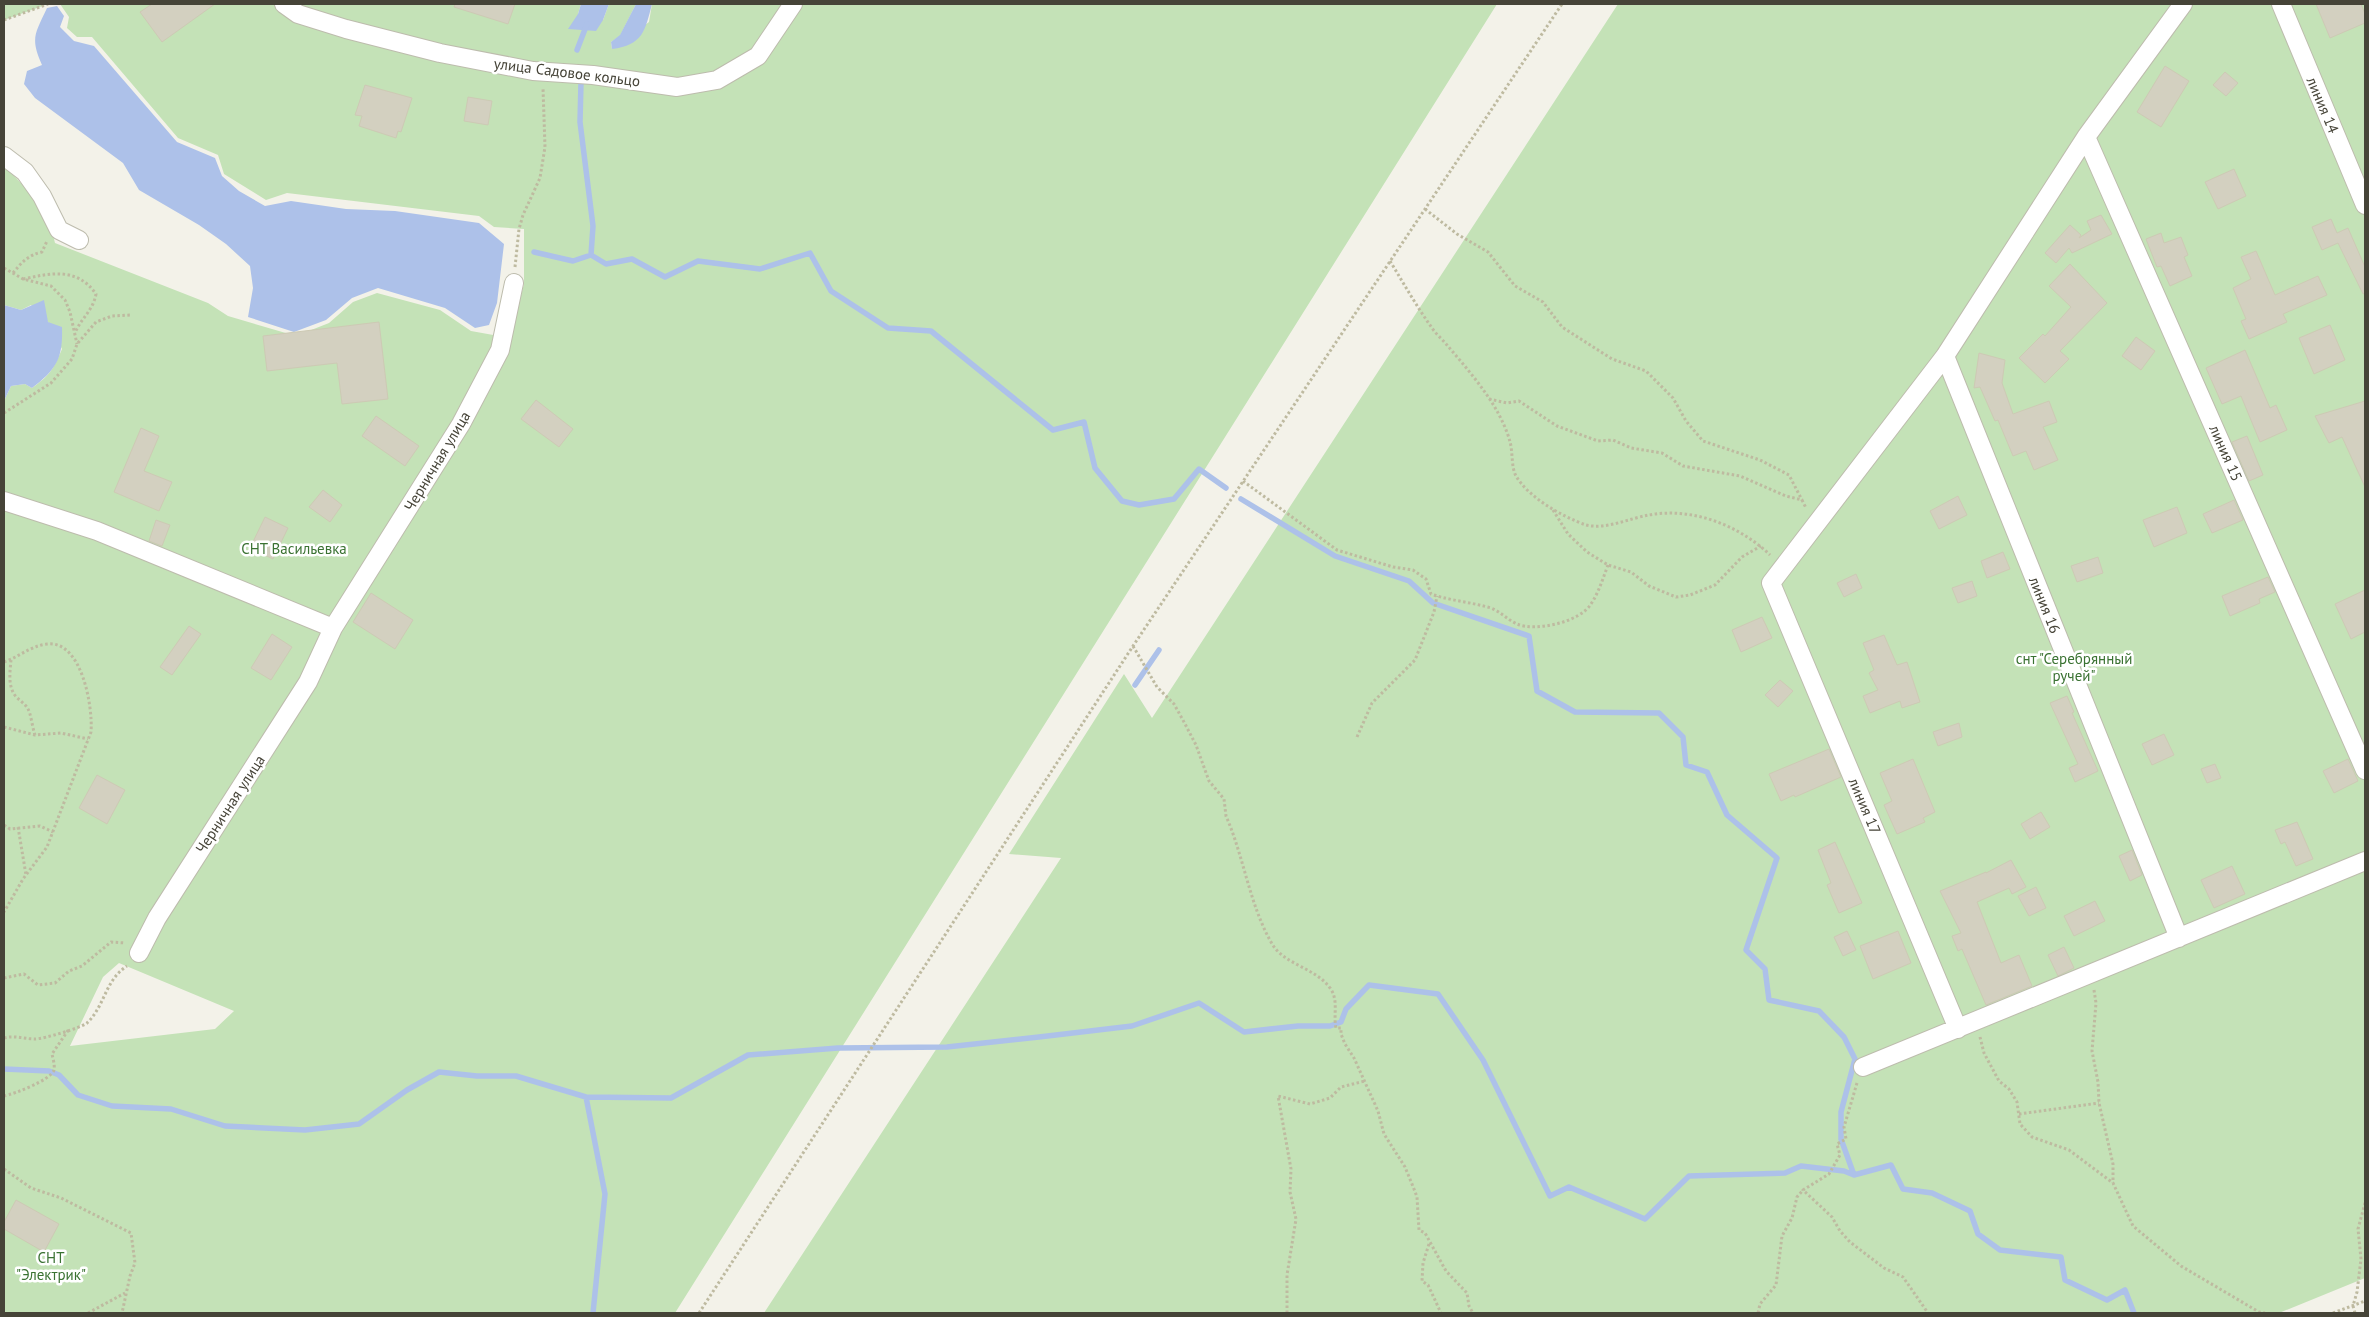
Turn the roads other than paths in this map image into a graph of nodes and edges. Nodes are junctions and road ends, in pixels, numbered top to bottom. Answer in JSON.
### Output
{"nodes":[{"id":1,"x":284,"y":4,"type":"edge"},
{"id":2,"x":793,"y":4,"type":"edge"},
{"id":3,"x":2183,"y":4,"type":"edge"},
{"id":4,"x":2281,"y":4,"type":"edge"},
{"id":5,"x":2086,"y":137,"type":"junction"},
{"id":6,"x":4,"y":156,"type":"edge"},
{"id":7,"x":2365,"y":205,"type":"edge"},
{"id":8,"x":79,"y":240,"type":"dead end"},
{"id":9,"x":514,"y":283,"type":"road end"},
{"id":10,"x":1945,"y":356,"type":"junction"},
{"id":11,"x":4,"y":502,"type":"edge"},
{"id":12,"x":333,"y":628,"type":"junction"},
{"id":13,"x":2365,"y":770,"type":"edge"},
{"id":14,"x":2365,"y":861,"type":"edge"},
{"id":15,"x":2179,"y":938,"type":"junction"},
{"id":16,"x":143,"y":945,"type":"road end"},
{"id":17,"x":1958,"y":1029,"type":"junction"},
{"id":18,"x":1863,"y":1067,"type":"road end"}],
"edges":[{"from":1,"to":2,"type":"street","name":"улица Садовое кольцо"},
{"from":3,"to":5,"type":"street"},
{"from":4,"to":7,"type":"street","name":"линия 14"},
{"from":5,"to":10,"type":"street"},
{"from":5,"to":13,"type":"street","name":"линия 15"},
{"from":6,"to":8,"type":"street"},
{"from":9,"to":12,"type":"street","name":"Черничная улица"},
{"from":10,"to":15,"type":"street","name":"линия 16"},
{"from":10,"to":17,"type":"street","name":"линия 17"},
{"from":11,"to":12,"type":"street"},
{"from":12,"to":16,"type":"street","name":"Черничная улица"},
{"from":14,"to":15,"type":"street"},
{"from":15,"to":17,"type":"street"},
{"from":17,"to":18,"type":"street"}]}
